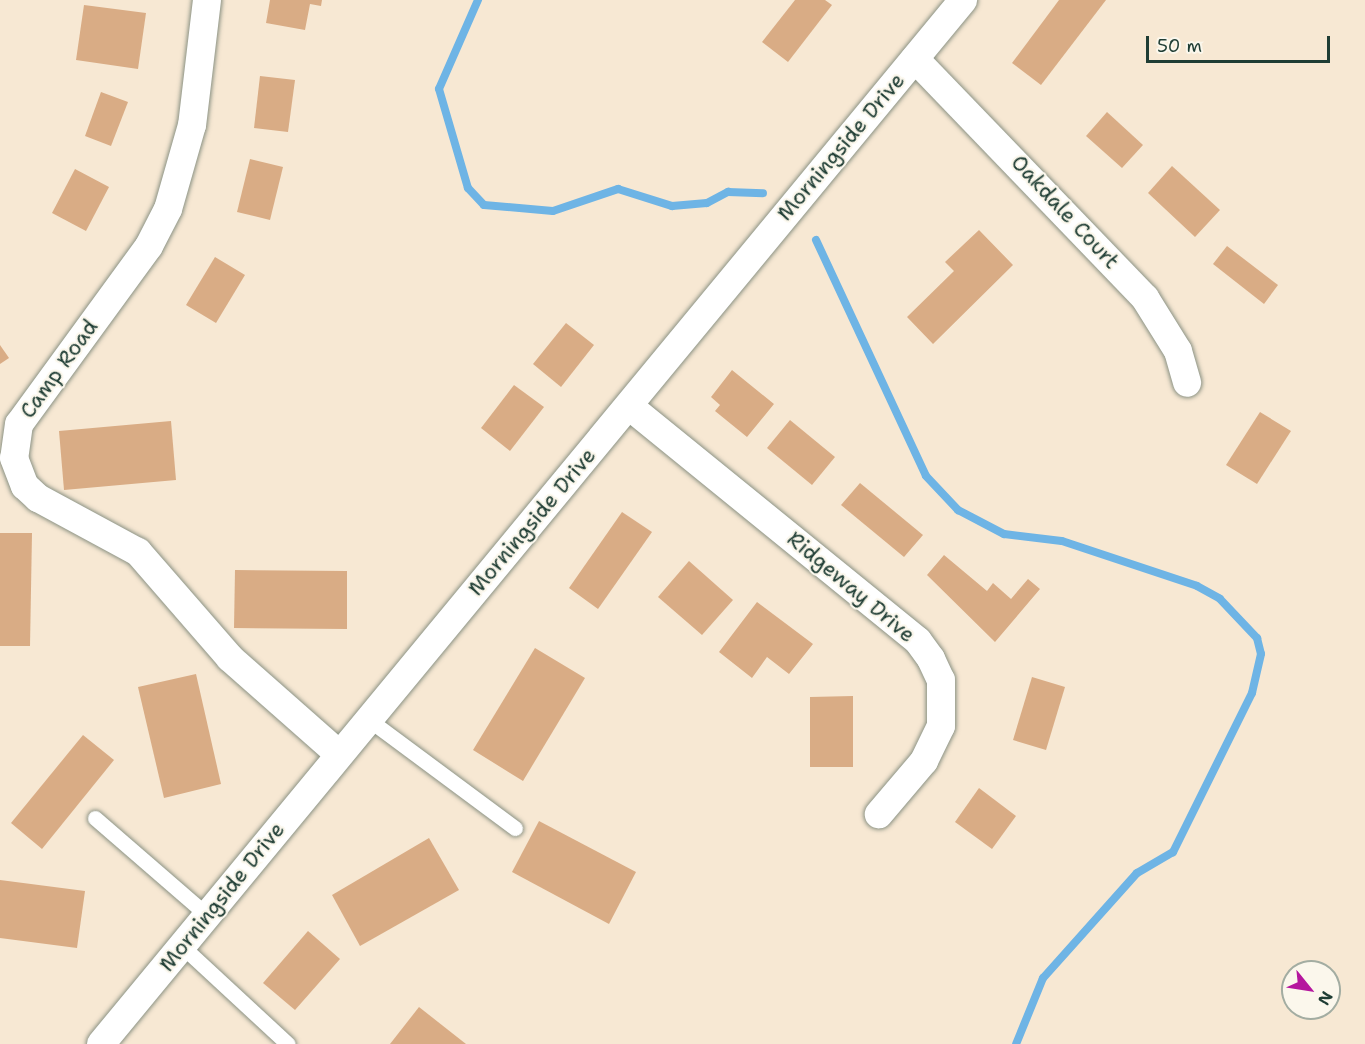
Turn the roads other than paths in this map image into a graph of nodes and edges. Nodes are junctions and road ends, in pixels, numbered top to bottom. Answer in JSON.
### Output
{"nodes":[{"id":1,"x":207,"y":0,"type":"edge"},
{"id":2,"x":963,"y":0,"type":"edge"},
{"id":3,"x":915,"y":59,"type":"junction"},
{"id":4,"x":1186,"y":383,"type":"dead end"},
{"id":5,"x":629,"y":406,"type":"junction"},
{"id":6,"x":368,"y":719,"type":"junction"},
{"id":7,"x":339,"y":754,"type":"junction"},
{"id":8,"x":879,"y":814,"type":"dead end"},
{"id":9,"x":95,"y":818,"type":"dead end"},
{"id":10,"x":515,"y":828,"type":"dead end"},
{"id":11,"x":207,"y":915,"type":"junction"},
{"id":12,"x":182,"y":946,"type":"junction"},
{"id":13,"x":101,"y":1044,"type":"edge"},
{"id":14,"x":288,"y":1044,"type":"edge"}],
"edges":[{"from":1,"to":7,"type":"street","name":"Camp Road"},
{"from":2,"to":3,"type":"street","name":"Morningside Drive"},
{"from":3,"to":4,"type":"street","name":"Oakdale Court"},
{"from":3,"to":5,"type":"street","name":"Morningside Drive"},
{"from":5,"to":6,"type":"street","name":"Morningside Drive"},
{"from":5,"to":8,"type":"street","name":"Ridgeway Drive"},
{"from":6,"to":7,"type":"street","name":"Morningside Drive"},
{"from":6,"to":10,"type":"lane"},
{"from":7,"to":11,"type":"street","name":"Morningside Drive"},
{"from":9,"to":11,"type":"lane"},
{"from":11,"to":12,"type":"street","name":"Morningside Drive"},
{"from":12,"to":13,"type":"street","name":"Morningside Drive"},
{"from":12,"to":14,"type":"lane"}]}
